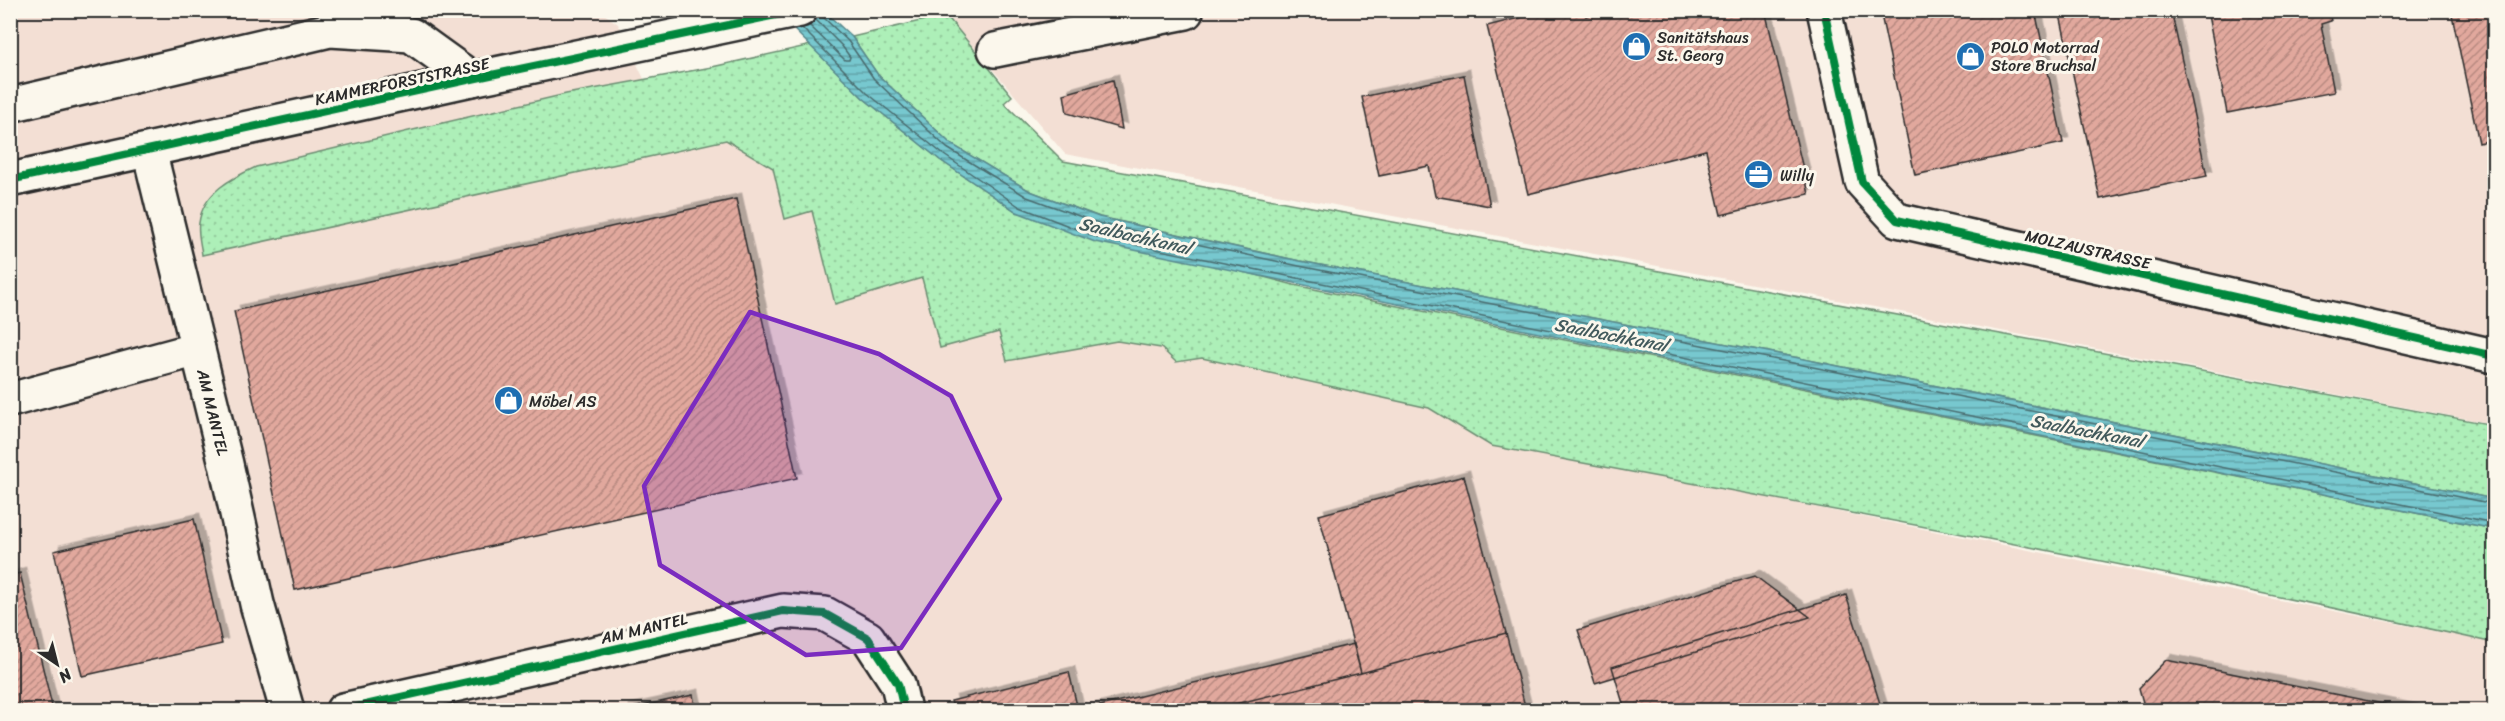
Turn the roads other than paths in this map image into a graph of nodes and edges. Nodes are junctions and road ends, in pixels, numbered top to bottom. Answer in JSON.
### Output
{"nodes":[{"id":1,"x":800,"y":10,"type":"edge"},
{"id":2,"x":1824,"y":10,"type":"edge"},
{"id":3,"x":1189,"y":11,"type":"edge"},
{"id":4,"x":995,"y":50,"type":"dead end"},
{"id":5,"x":472,"y":79,"type":"junction"},
{"id":6,"x":10,"y":105,"type":"edge"},
{"id":7,"x":149,"y":150,"type":"junction"},
{"id":8,"x":10,"y":180,"type":"edge"},
{"id":9,"x":198,"y":349,"type":"junction"},
{"id":10,"x":2494,"y":356,"type":"edge"},
{"id":11,"x":10,"y":400,"type":"edge"},
{"id":12,"x":286,"y":711,"type":"edge"},
{"id":13,"x":343,"y":711,"type":"edge"},
{"id":14,"x":904,"y":711,"type":"edge"}],
"edges":[{"from":1,"to":5,"type":"street","name":"KAMMERFORSTSTRASSE"},
{"from":2,"to":10,"type":"street","name":"MOLZAUSTRASSE"},
{"from":3,"to":4,"type":"street"},
{"from":5,"to":6,"type":"street"},
{"from":5,"to":7,"type":"street","name":"KAMMERFORSTSTRASSE"},
{"from":7,"to":8,"type":"street","name":"KAMMERFORSTSTRASSE"},
{"from":7,"to":9,"type":"street","name":"AM MANTEL"},
{"from":9,"to":11,"type":"street"},
{"from":9,"to":12,"type":"street","name":"AM MANTEL"},
{"from":13,"to":14,"type":"street","name":"AM MANTEL"}]}
